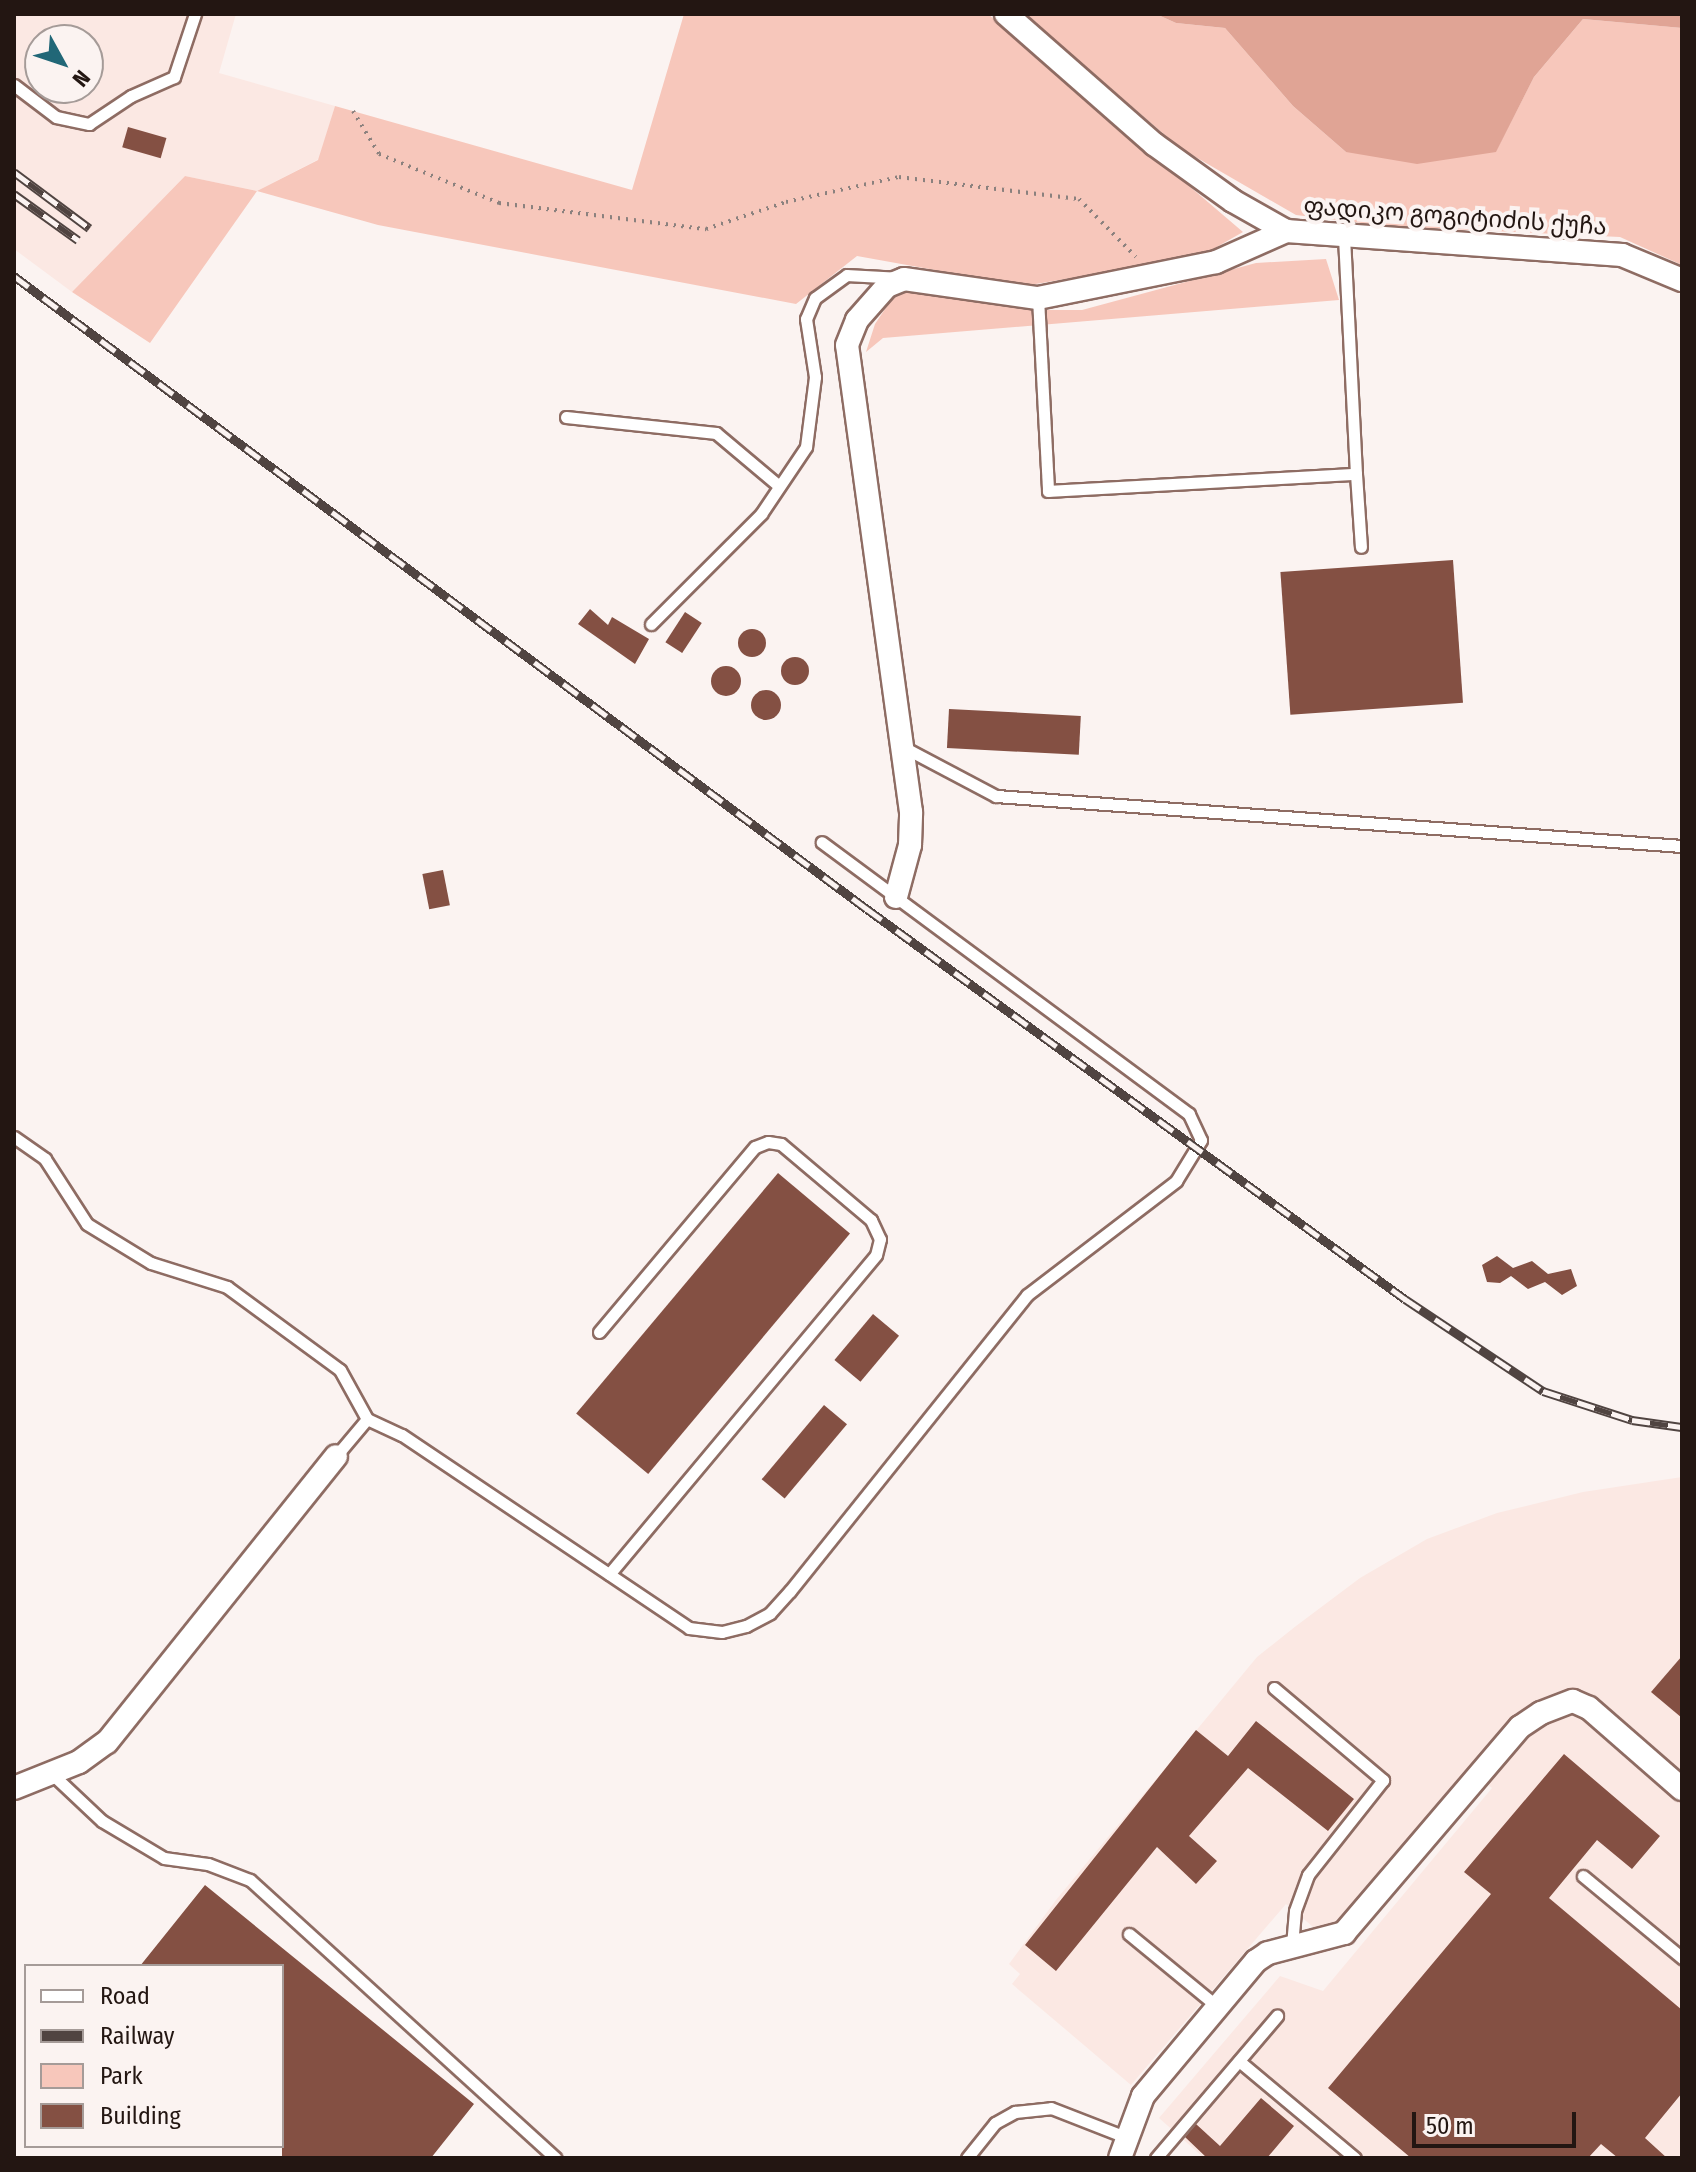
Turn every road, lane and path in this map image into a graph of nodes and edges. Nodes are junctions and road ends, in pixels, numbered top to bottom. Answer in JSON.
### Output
{"nodes":[{"id":1,"x":195,"y":14,"type":"edge"},
{"id":2,"x":1006,"y":14,"type":"edge"},
{"id":3,"x":14,"y":85,"type":"edge"},
{"id":4,"x":353,"y":111,"type":"dead end"},
{"id":5,"x":1286,"y":231,"type":"junction"},
{"id":6,"x":1344,"y":239,"type":"junction"},
{"id":7,"x":1155,"y":275,"type":"junction"},
{"id":8,"x":904,"y":279,"type":"junction"},
{"id":9,"x":1682,"y":280,"type":"edge"},
{"id":10,"x":1038,"y":298,"type":"junction"},
{"id":11,"x":566,"y":417,"type":"dead end"},
{"id":12,"x":1356,"y":474,"type":"junction"},
{"id":13,"x":779,"y":486,"type":"junction"},
{"id":14,"x":1361,"y":547,"type":"dead end"},
{"id":15,"x":651,"y":624,"type":"dead end"},
{"id":16,"x":902,"y":746,"type":"junction"},
{"id":17,"x":822,"y":842,"type":"dead end"},
{"id":18,"x":1682,"y":846,"type":"edge"},
{"id":19,"x":896,"y":897,"type":"junction"},
{"id":20,"x":14,"y":1137,"type":"edge"},
{"id":21,"x":599,"y":1332,"type":"dead end"},
{"id":22,"x":367,"y":1419,"type":"junction"},
{"id":23,"x":336,"y":1456,"type":"joint"},
{"id":24,"x":609,"y":1574,"type":"junction"},
{"id":25,"x":1274,"y":1688,"type":"dead end"},
{"id":26,"x":51,"y":1772,"type":"junction"},
{"id":27,"x":14,"y":1788,"type":"edge"},
{"id":28,"x":1682,"y":1789,"type":"edge"},
{"id":29,"x":1583,"y":1876,"type":"dead end"},
{"id":30,"x":1129,"y":1934,"type":"dead end"},
{"id":31,"x":1292,"y":1947,"type":"junction"},
{"id":32,"x":1682,"y":1958,"type":"edge"},
{"id":33,"x":1218,"y":2007,"type":"junction"},
{"id":34,"x":1277,"y":2016,"type":"dead end"},
{"id":35,"x":1239,"y":2061,"type":"junction"},
{"id":36,"x":1124,"y":2148,"type":"edge"},
{"id":37,"x":555,"y":2158,"type":"edge"},
{"id":38,"x":967,"y":2158,"type":"edge"},
{"id":39,"x":1156,"y":2158,"type":"edge"},
{"id":40,"x":1355,"y":2158,"type":"edge"}],
"edges":[{"from":1,"to":3,"type":"lane"},
{"from":2,"to":5,"type":"street","name":"ფადიკო გოგიტიძის ქუჩა"},
{"from":4,"to":7,"type":"path"},
{"from":5,"to":6,"type":"street","name":"ფადიკო გოგიტიძის ქუჩა"},
{"from":5,"to":7,"type":"street"},
{"from":6,"to":9,"type":"street","name":"ფადიკო გოგიტიძის ქუჩა"},
{"from":6,"to":12,"type":"lane"},
{"from":7,"to":10,"type":"street"},
{"from":8,"to":10,"type":"street"},
{"from":8,"to":13,"type":"lane"},
{"from":8,"to":16,"type":"street"},
{"from":10,"to":12,"type":"lane"},
{"from":11,"to":13,"type":"lane"},
{"from":12,"to":14,"type":"lane"},
{"from":13,"to":15,"type":"lane"},
{"from":16,"to":18,"type":"lane"},
{"from":16,"to":19,"type":"street"},
{"from":17,"to":19,"type":"lane"},
{"from":19,"to":24,"type":"lane"},
{"from":20,"to":22,"type":"lane"},
{"from":21,"to":24,"type":"lane"},
{"from":22,"to":23,"type":"lane"},
{"from":22,"to":24,"type":"lane"},
{"from":23,"to":26,"type":"street"},
{"from":25,"to":31,"type":"lane"},
{"from":26,"to":27,"type":"street"},
{"from":26,"to":37,"type":"lane"},
{"from":28,"to":31,"type":"street"},
{"from":29,"to":32,"type":"lane"},
{"from":30,"to":33,"type":"lane"},
{"from":31,"to":33,"type":"street"},
{"from":33,"to":36,"type":"street"},
{"from":34,"to":35,"type":"lane"},
{"from":35,"to":39,"type":"lane"},
{"from":35,"to":40,"type":"lane"},
{"from":36,"to":38,"type":"lane"}]}
